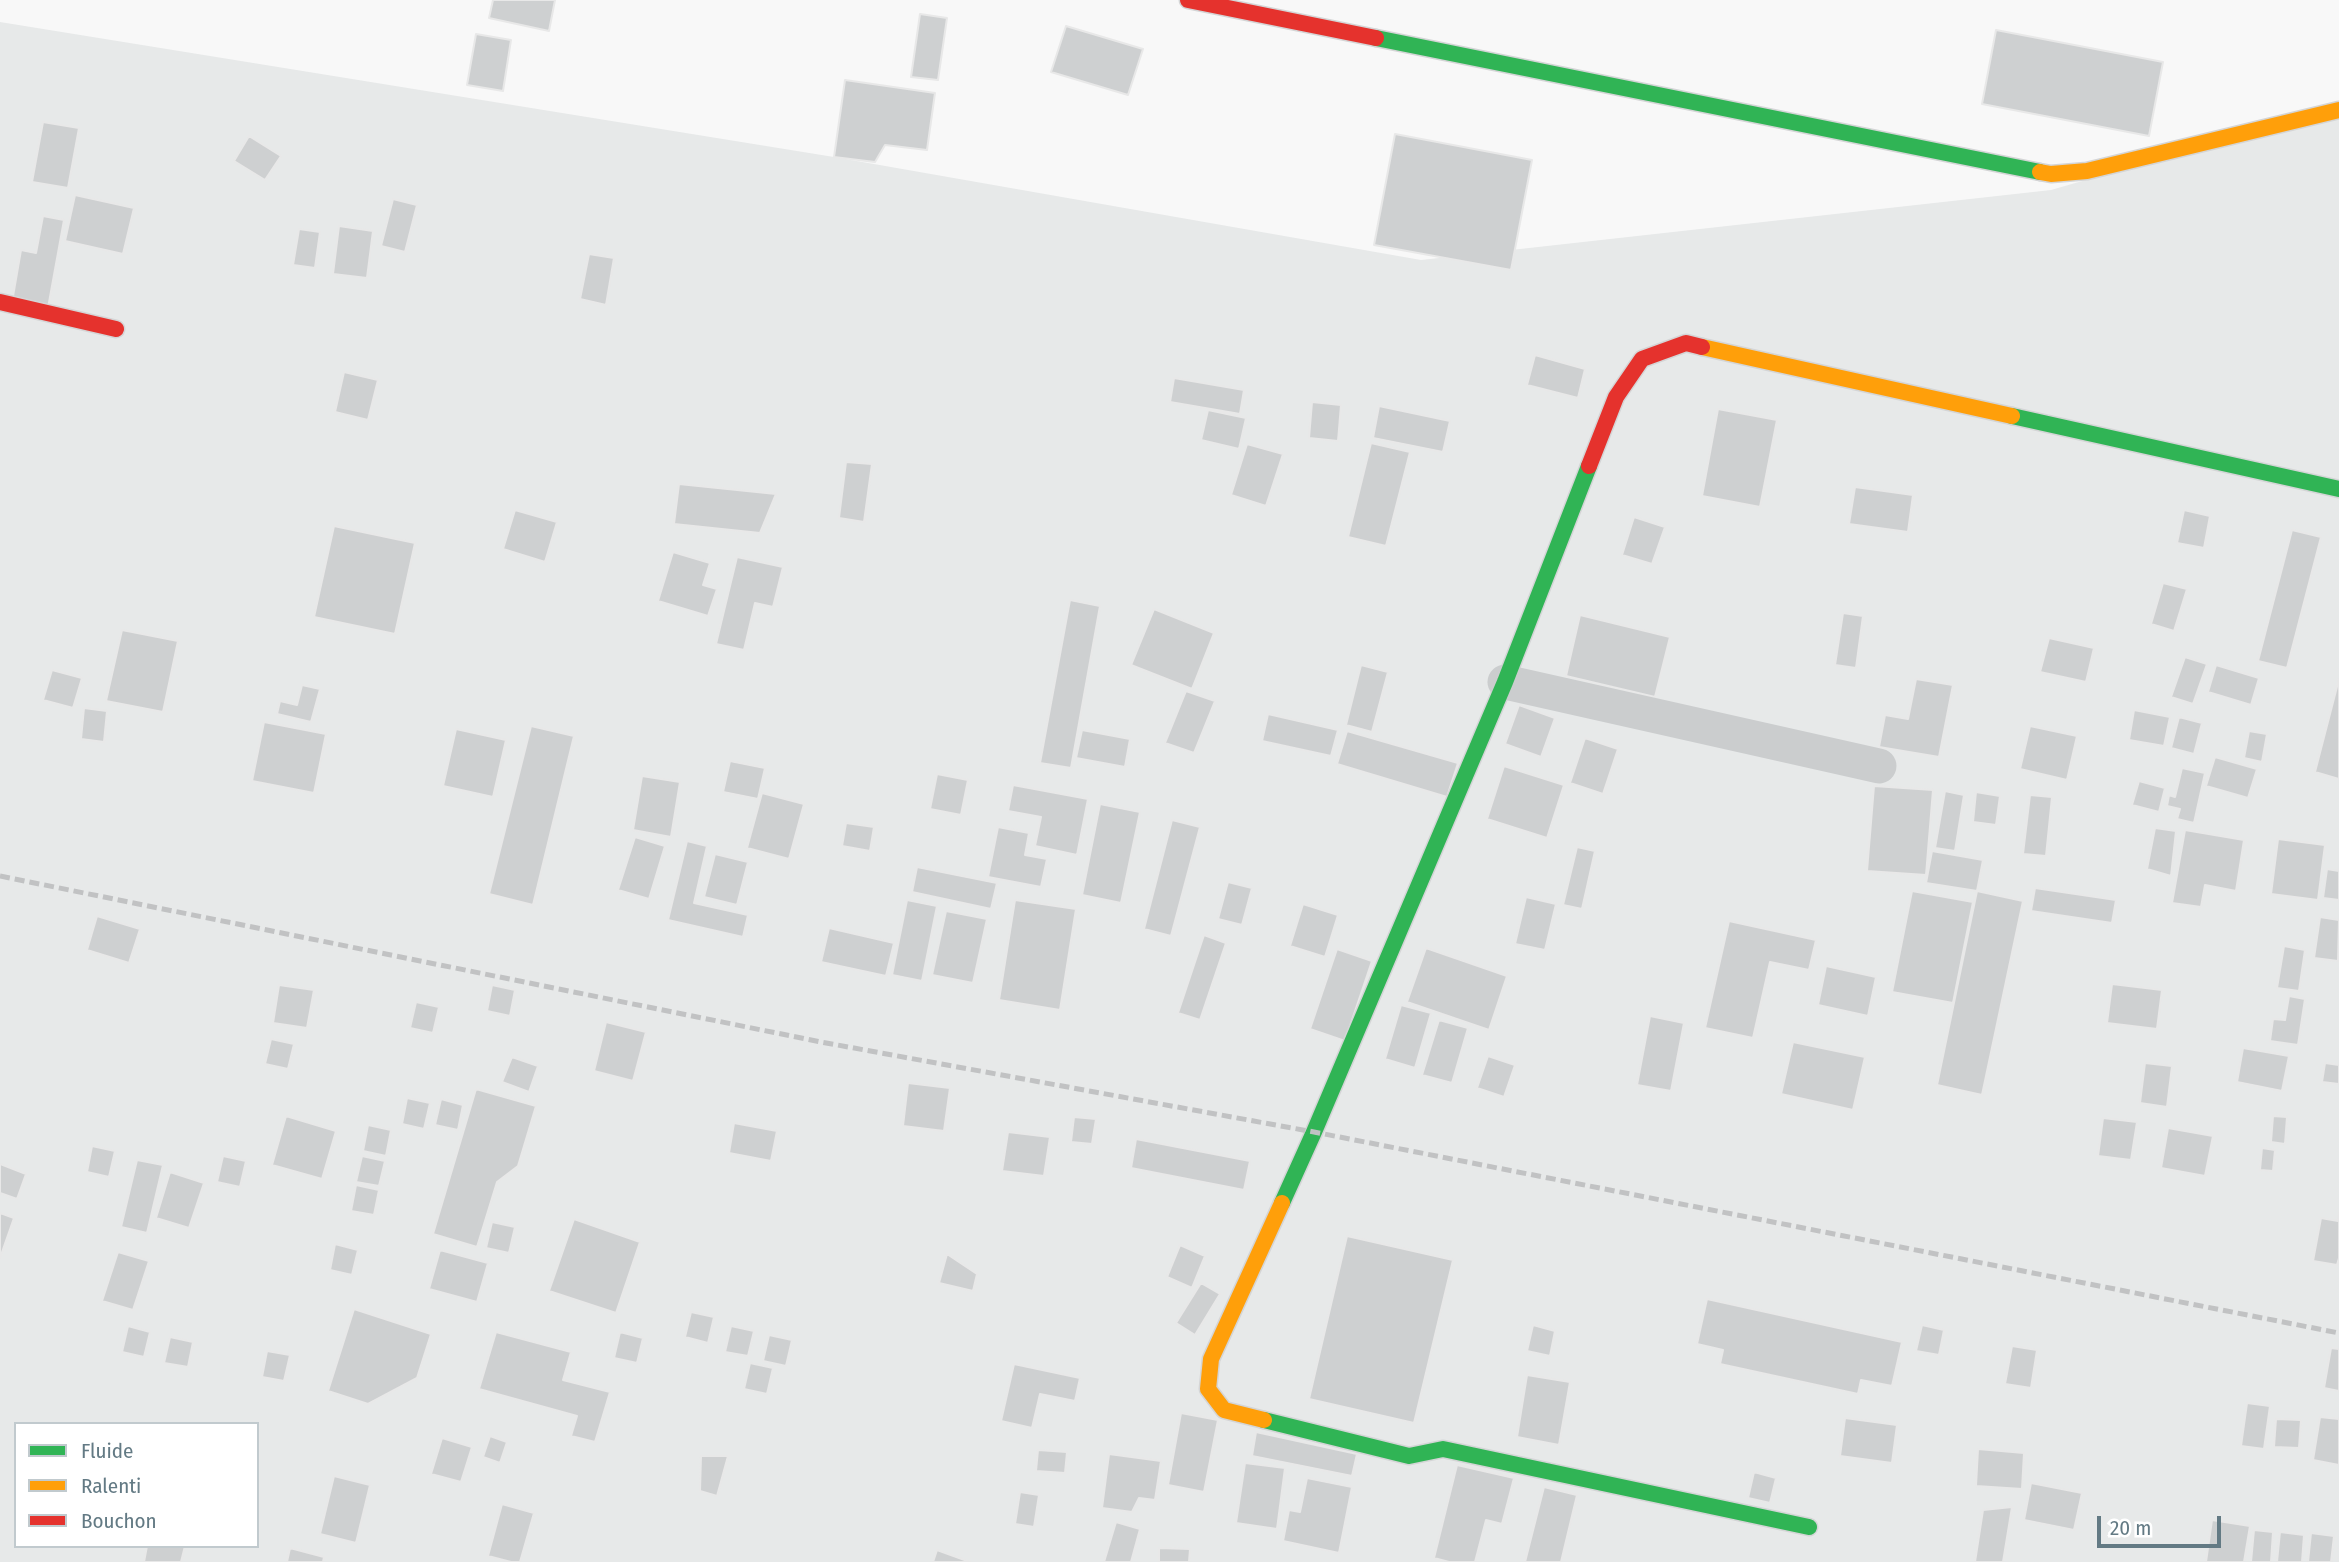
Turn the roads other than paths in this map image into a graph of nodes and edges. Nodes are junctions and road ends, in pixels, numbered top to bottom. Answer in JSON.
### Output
{"nodes":[{"id":1,"x":1188,"y":0,"type":"edge"},
{"id":2,"x":2339,"y":110,"type":"edge"},
{"id":3,"x":0,"y":302,"type":"edge"},
{"id":4,"x":116,"y":329,"type":"dead end"},
{"id":5,"x":2339,"y":489,"type":"edge"},
{"id":6,"x":1505,"y":682,"type":"junction"},
{"id":7,"x":1879,"y":766,"type":"dead end"},
{"id":8,"x":1809,"y":1527,"type":"dead end"}],
"edges":[{"from":1,"to":2,"type":"street"},
{"from":3,"to":4,"type":"street"},
{"from":5,"to":6,"type":"street"},
{"from":6,"to":7,"type":"street"},
{"from":6,"to":8,"type":"street"}]}
